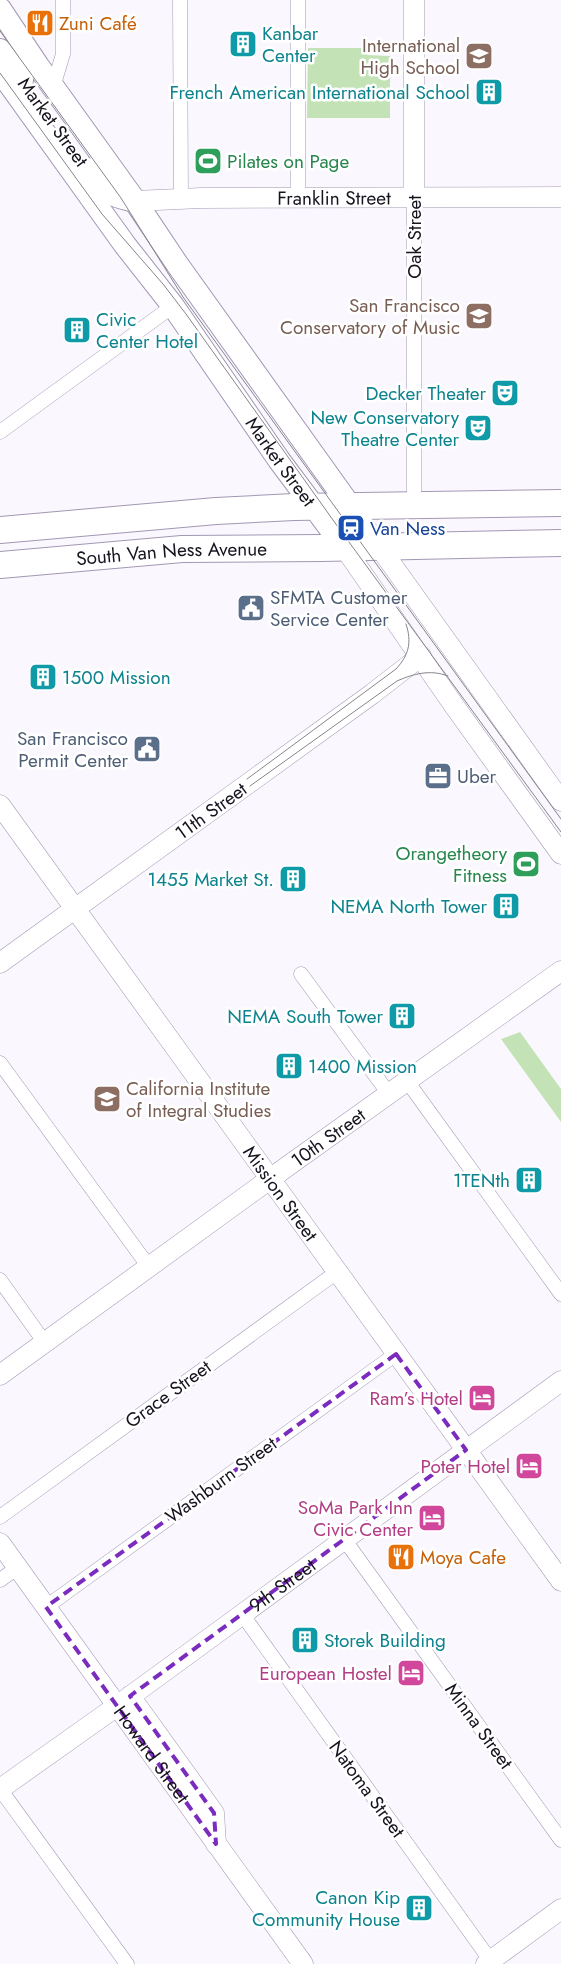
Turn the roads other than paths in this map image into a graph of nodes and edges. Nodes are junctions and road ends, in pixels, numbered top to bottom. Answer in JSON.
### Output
{"nodes":[{"id":1,"x":64,"y":0,"type":"edge"},
{"id":2,"x":180,"y":0,"type":"edge"},
{"id":3,"x":298,"y":0,"type":"edge"},
{"id":4,"x":414,"y":0,"type":"edge"},
{"id":5,"x":0,"y":9,"type":"edge"},
{"id":6,"x":0,"y":25,"type":"edge"},
{"id":7,"x":0,"y":50,"type":"edge"},
{"id":8,"x":38,"y":66,"type":"junction"},
{"id":9,"x":2,"y":78,"type":"edge"},
{"id":10,"x":53,"y":87,"type":"junction"},
{"id":11,"x":561,"y":197,"type":"edge"},
{"id":12,"x":298,"y":198,"type":"junction"},
{"id":13,"x":414,"y":198,"type":"junction"},
{"id":14,"x":180,"y":199,"type":"junction"},
{"id":15,"x":135,"y":201,"type":"junction"},
{"id":16,"x":173,"y":306,"type":"junction"},
{"id":17,"x":0,"y":432,"type":"edge"},
{"id":18,"x":561,"y":503,"type":"edge"},
{"id":19,"x":414,"y":505,"type":"junction"},
{"id":20,"x":350,"y":506,"type":"junction"},
{"id":21,"x":313,"y":507,"type":"junction"},
{"id":22,"x":0,"y":530,"type":"edge"},
{"id":23,"x":561,"y":543,"type":"edge"},
{"id":24,"x":379,"y":547,"type":"junction"},
{"id":25,"x":344,"y":548,"type":"junction"},
{"id":26,"x":0,"y":565,"type":"edge"},
{"id":27,"x":421,"y":656,"type":"junction"},
{"id":28,"x":561,"y":801,"type":"edge"},
{"id":29,"x":0,"y":805,"type":"edge"},
{"id":30,"x":561,"y":854,"type":"edge"},
{"id":31,"x":76,"y":908,"type":"junction"},
{"id":32,"x":0,"y":963,"type":"edge"},
{"id":33,"x":561,"y":972,"type":"edge"},
{"id":34,"x":301,"y":974,"type":"dead end"},
{"id":35,"x":0,"y":1062,"type":"edge"},
{"id":36,"x":407,"y":1081,"type":"junction"},
{"id":37,"x":389,"y":1094,"type":"junction"},
{"id":38,"x":270,"y":1179,"type":"junction"},
{"id":39,"x":149,"y":1267,"type":"junction"},
{"id":40,"x":337,"y":1272,"type":"junction"},
{"id":41,"x":0,"y":1280,"type":"edge"},
{"id":42,"x":561,"y":1294,"type":"edge"},
{"id":43,"x":45,"y":1343,"type":"junction"},
{"id":44,"x":396,"y":1354,"type":"junction"},
{"id":45,"x":0,"y":1375,"type":"edge"},
{"id":46,"x":561,"y":1381,"type":"edge"},
{"id":47,"x":466,"y":1450,"type":"junction"},
{"id":48,"x":0,"y":1517,"type":"edge"},
{"id":49,"x":344,"y":1539,"type":"junction"},
{"id":50,"x":0,"y":1544,"type":"edge"},
{"id":51,"x":17,"y":1568,"type":"junction"},
{"id":52,"x":0,"y":1580,"type":"edge"},
{"id":53,"x":561,"y":1581,"type":"edge"},
{"id":54,"x":46,"y":1607,"type":"junction"},
{"id":55,"x":242,"y":1614,"type":"junction"},
{"id":56,"x":123,"y":1701,"type":"junction"},
{"id":57,"x":0,"y":1789,"type":"edge"},
{"id":58,"x":561,"y":1840,"type":"edge"},
{"id":59,"x":561,"y":1909,"type":"edge"},
{"id":60,"x":490,"y":1963,"type":"edge"},
{"id":61,"x":127,"y":1964,"type":"edge"},
{"id":62,"x":303,"y":1964,"type":"edge"}],
"edges":[{"from":1,"to":10,"type":"street"},
{"from":2,"to":14,"type":"street"},
{"from":3,"to":12,"type":"street"},
{"from":4,"to":13,"type":"main road","name":"Oak Street"},
{"from":5,"to":8,"type":"main road","name":"Market Street"},
{"from":6,"to":8,"type":"main road","name":"Market Street"},
{"from":7,"to":15,"type":"main road","name":"Market Street"},
{"from":8,"to":10,"type":"main road","name":"Market Street"},
{"from":9,"to":16,"type":"main road","name":"Market Street"},
{"from":10,"to":15,"type":"main road","name":"Market Street"},
{"from":11,"to":13,"type":"main road","name":"Franklin Street"},
{"from":12,"to":13,"type":"main road","name":"Franklin Street"},
{"from":12,"to":14,"type":"main road","name":"Franklin Street"},
{"from":13,"to":19,"type":"street","name":"Oak Street"},
{"from":14,"to":15,"type":"main road","name":"Franklin Street"},
{"from":15,"to":20,"type":"main road","name":"Market Street"},
{"from":16,"to":17,"type":"street"},
{"from":16,"to":21,"type":"main road","name":"Market Street"},
{"from":18,"to":19,"type":"highway","name":"South Van Ness Avenue"},
{"from":19,"to":20,"type":"highway","name":"South Van Ness Avenue"},
{"from":20,"to":21,"type":"highway","name":"South Van Ness Avenue"},
{"from":20,"to":24,"type":"main road","name":"Market Street"},
{"from":21,"to":22,"type":"highway","name":"South Van Ness Avenue"},
{"from":21,"to":25,"type":"main road","name":"Market Street"},
{"from":23,"to":24,"type":"highway","name":"South Van Ness Avenue"},
{"from":24,"to":25,"type":"highway","name":"South Van Ness Avenue"},
{"from":24,"to":28,"type":"main road","name":"Market Street"},
{"from":25,"to":26,"type":"highway","name":"South Van Ness Avenue"},
{"from":25,"to":27,"type":"main road","name":"Market Street"},
{"from":27,"to":30,"type":"main road","name":"Market Street"},
{"from":27,"to":31,"type":"main road","name":"11th Street"},
{"from":29,"to":31,"type":"main road","name":"Mission Street"},
{"from":31,"to":32,"type":"main road","name":"11th Street"},
{"from":31,"to":38,"type":"main road","name":"Mission Street"},
{"from":33,"to":36,"type":"main road","name":"10th Street"},
{"from":34,"to":37,"type":"street"},
{"from":35,"to":39,"type":"street"},
{"from":36,"to":37,"type":"main road","name":"10th Street"},
{"from":36,"to":42,"type":"street"},
{"from":37,"to":38,"type":"main road","name":"10th Street"},
{"from":38,"to":39,"type":"main road","name":"10th Street"},
{"from":38,"to":40,"type":"main road","name":"Mission Street"},
{"from":39,"to":43,"type":"main road","name":"10th Street"},
{"from":40,"to":44,"type":"main road","name":"Mission Street"},
{"from":40,"to":48,"type":"street","name":"Grace Street"},
{"from":41,"to":43,"type":"street"},
{"from":43,"to":45,"type":"main road","name":"10th Street"},
{"from":44,"to":47,"type":"main road","name":"Mission Street"},
{"from":44,"to":54,"type":"street","name":"Washburn Street"},
{"from":46,"to":47,"type":"main road","name":"9th Street"},
{"from":47,"to":49,"type":"main road","name":"9th Street"},
{"from":47,"to":53,"type":"main road","name":"Mission Street"},
{"from":49,"to":55,"type":"main road","name":"9th Street"},
{"from":49,"to":58,"type":"street","name":"Minna Street"},
{"from":50,"to":51,"type":"main road","name":"Howard Street"},
{"from":51,"to":52,"type":"street"},
{"from":51,"to":54,"type":"main road","name":"Howard Street"},
{"from":54,"to":56,"type":"main road","name":"Howard Street"},
{"from":55,"to":56,"type":"main road","name":"9th Street"},
{"from":55,"to":60,"type":"street","name":"Natoma Street"},
{"from":56,"to":57,"type":"main road","name":"9th Street"},
{"from":56,"to":62,"type":"main road","name":"Howard Street"},
{"from":57,"to":61,"type":"street"},
{"from":59,"to":60,"type":"main road"}]}
